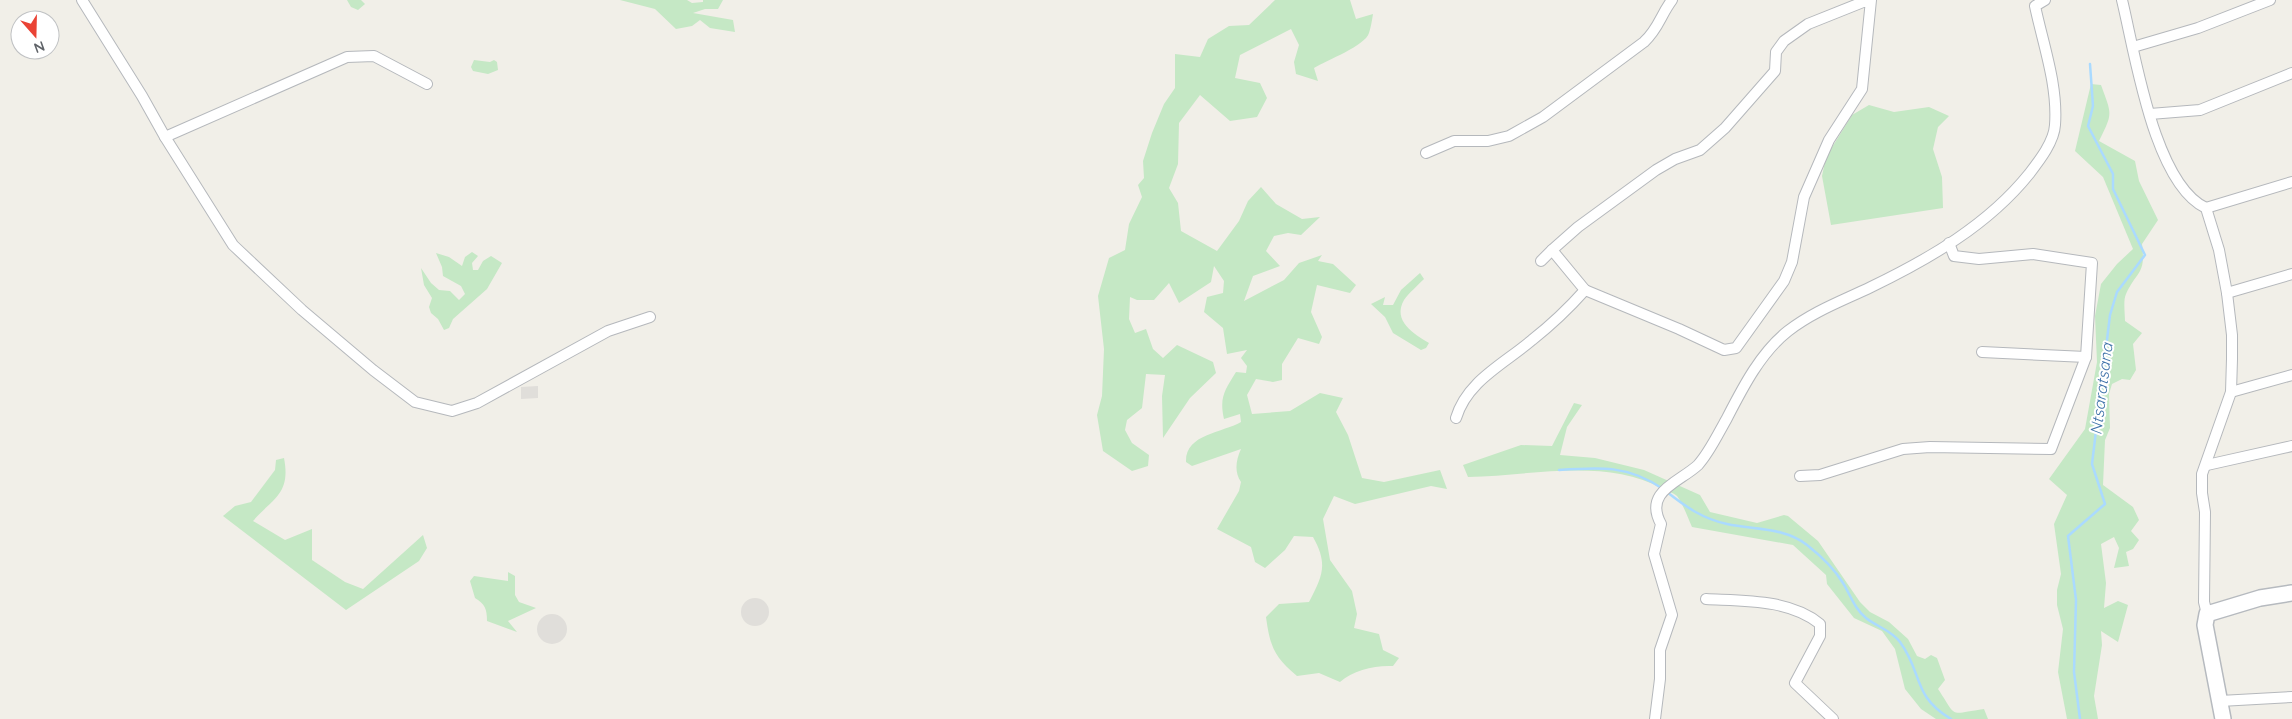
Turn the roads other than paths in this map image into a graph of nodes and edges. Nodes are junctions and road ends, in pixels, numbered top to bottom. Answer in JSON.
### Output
{"nodes":[{"id":1,"x":82,"y":0,"type":"edge"},
{"id":2,"x":1672,"y":0,"type":"edge"},
{"id":3,"x":2045,"y":0,"type":"edge"},
{"id":4,"x":2122,"y":0,"type":"edge"},
{"id":5,"x":2270,"y":0,"type":"edge"},
{"id":6,"x":1871,"y":1,"type":"edge"},
{"id":7,"x":2133,"y":47,"type":"junction"},
{"id":8,"x":2292,"y":73,"type":"edge"},
{"id":9,"x":427,"y":84,"type":"dead end"},
{"id":10,"x":2150,"y":114,"type":"junction"},
{"id":11,"x":165,"y":138,"type":"junction"},
{"id":12,"x":1426,"y":153,"type":"dead end"},
{"id":13,"x":2292,"y":182,"type":"edge"},
{"id":14,"x":2206,"y":208,"type":"junction"},
{"id":15,"x":1949,"y":243,"type":"junction"},
{"id":16,"x":1552,"y":250,"type":"junction"},
{"id":17,"x":1541,"y":261,"type":"dead end"},
{"id":18,"x":2292,"y":274,"type":"edge"},
{"id":19,"x":1585,"y":290,"type":"junction"},
{"id":20,"x":2227,"y":293,"type":"junction"},
{"id":21,"x":650,"y":317,"type":"dead end"},
{"id":22,"x":1982,"y":352,"type":"dead end"},
{"id":23,"x":2086,"y":357,"type":"junction"},
{"id":24,"x":2292,"y":375,"type":"edge"},
{"id":25,"x":2231,"y":392,"type":"junction"},
{"id":26,"x":1456,"y":418,"type":"dead end"},
{"id":27,"x":2292,"y":446,"type":"edge"},
{"id":28,"x":2207,"y":465,"type":"junction"},
{"id":29,"x":1800,"y":476,"type":"dead end"},
{"id":30,"x":2292,"y":592,"type":"edge"},
{"id":31,"x":1706,"y":599,"type":"dead end"},
{"id":32,"x":2207,"y":614,"type":"junction"},
{"id":33,"x":2292,"y":698,"type":"edge"},
{"id":34,"x":2220,"y":701,"type":"junction"},
{"id":35,"x":1655,"y":719,"type":"edge"},
{"id":36,"x":1834,"y":719,"type":"edge"},
{"id":37,"x":2223,"y":719,"type":"edge"}],
"edges":[{"from":1,"to":11,"type":"street"},
{"from":2,"to":12,"type":"street"},
{"from":3,"to":15,"type":"street"},
{"from":4,"to":7,"type":"street"},
{"from":5,"to":7,"type":"street"},
{"from":6,"to":16,"type":"street"},
{"from":6,"to":19,"type":"street"},
{"from":7,"to":10,"type":"street"},
{"from":8,"to":10,"type":"street"},
{"from":9,"to":11,"type":"street"},
{"from":10,"to":14,"type":"street"},
{"from":11,"to":21,"type":"street"},
{"from":13,"to":14,"type":"street"},
{"from":14,"to":20,"type":"street"},
{"from":15,"to":23,"type":"street"},
{"from":15,"to":35,"type":"street"},
{"from":16,"to":17,"type":"street"},
{"from":16,"to":19,"type":"street"},
{"from":18,"to":20,"type":"street"},
{"from":19,"to":26,"type":"street"},
{"from":20,"to":25,"type":"street"},
{"from":22,"to":23,"type":"street"},
{"from":23,"to":29,"type":"street"},
{"from":24,"to":25,"type":"street"},
{"from":25,"to":28,"type":"street"},
{"from":27,"to":28,"type":"street"},
{"from":28,"to":32,"type":"street"},
{"from":30,"to":32,"type":"street"},
{"from":31,"to":36,"type":"street"},
{"from":32,"to":34,"type":"street"},
{"from":33,"to":34,"type":"street"},
{"from":34,"to":37,"type":"street"}]}
